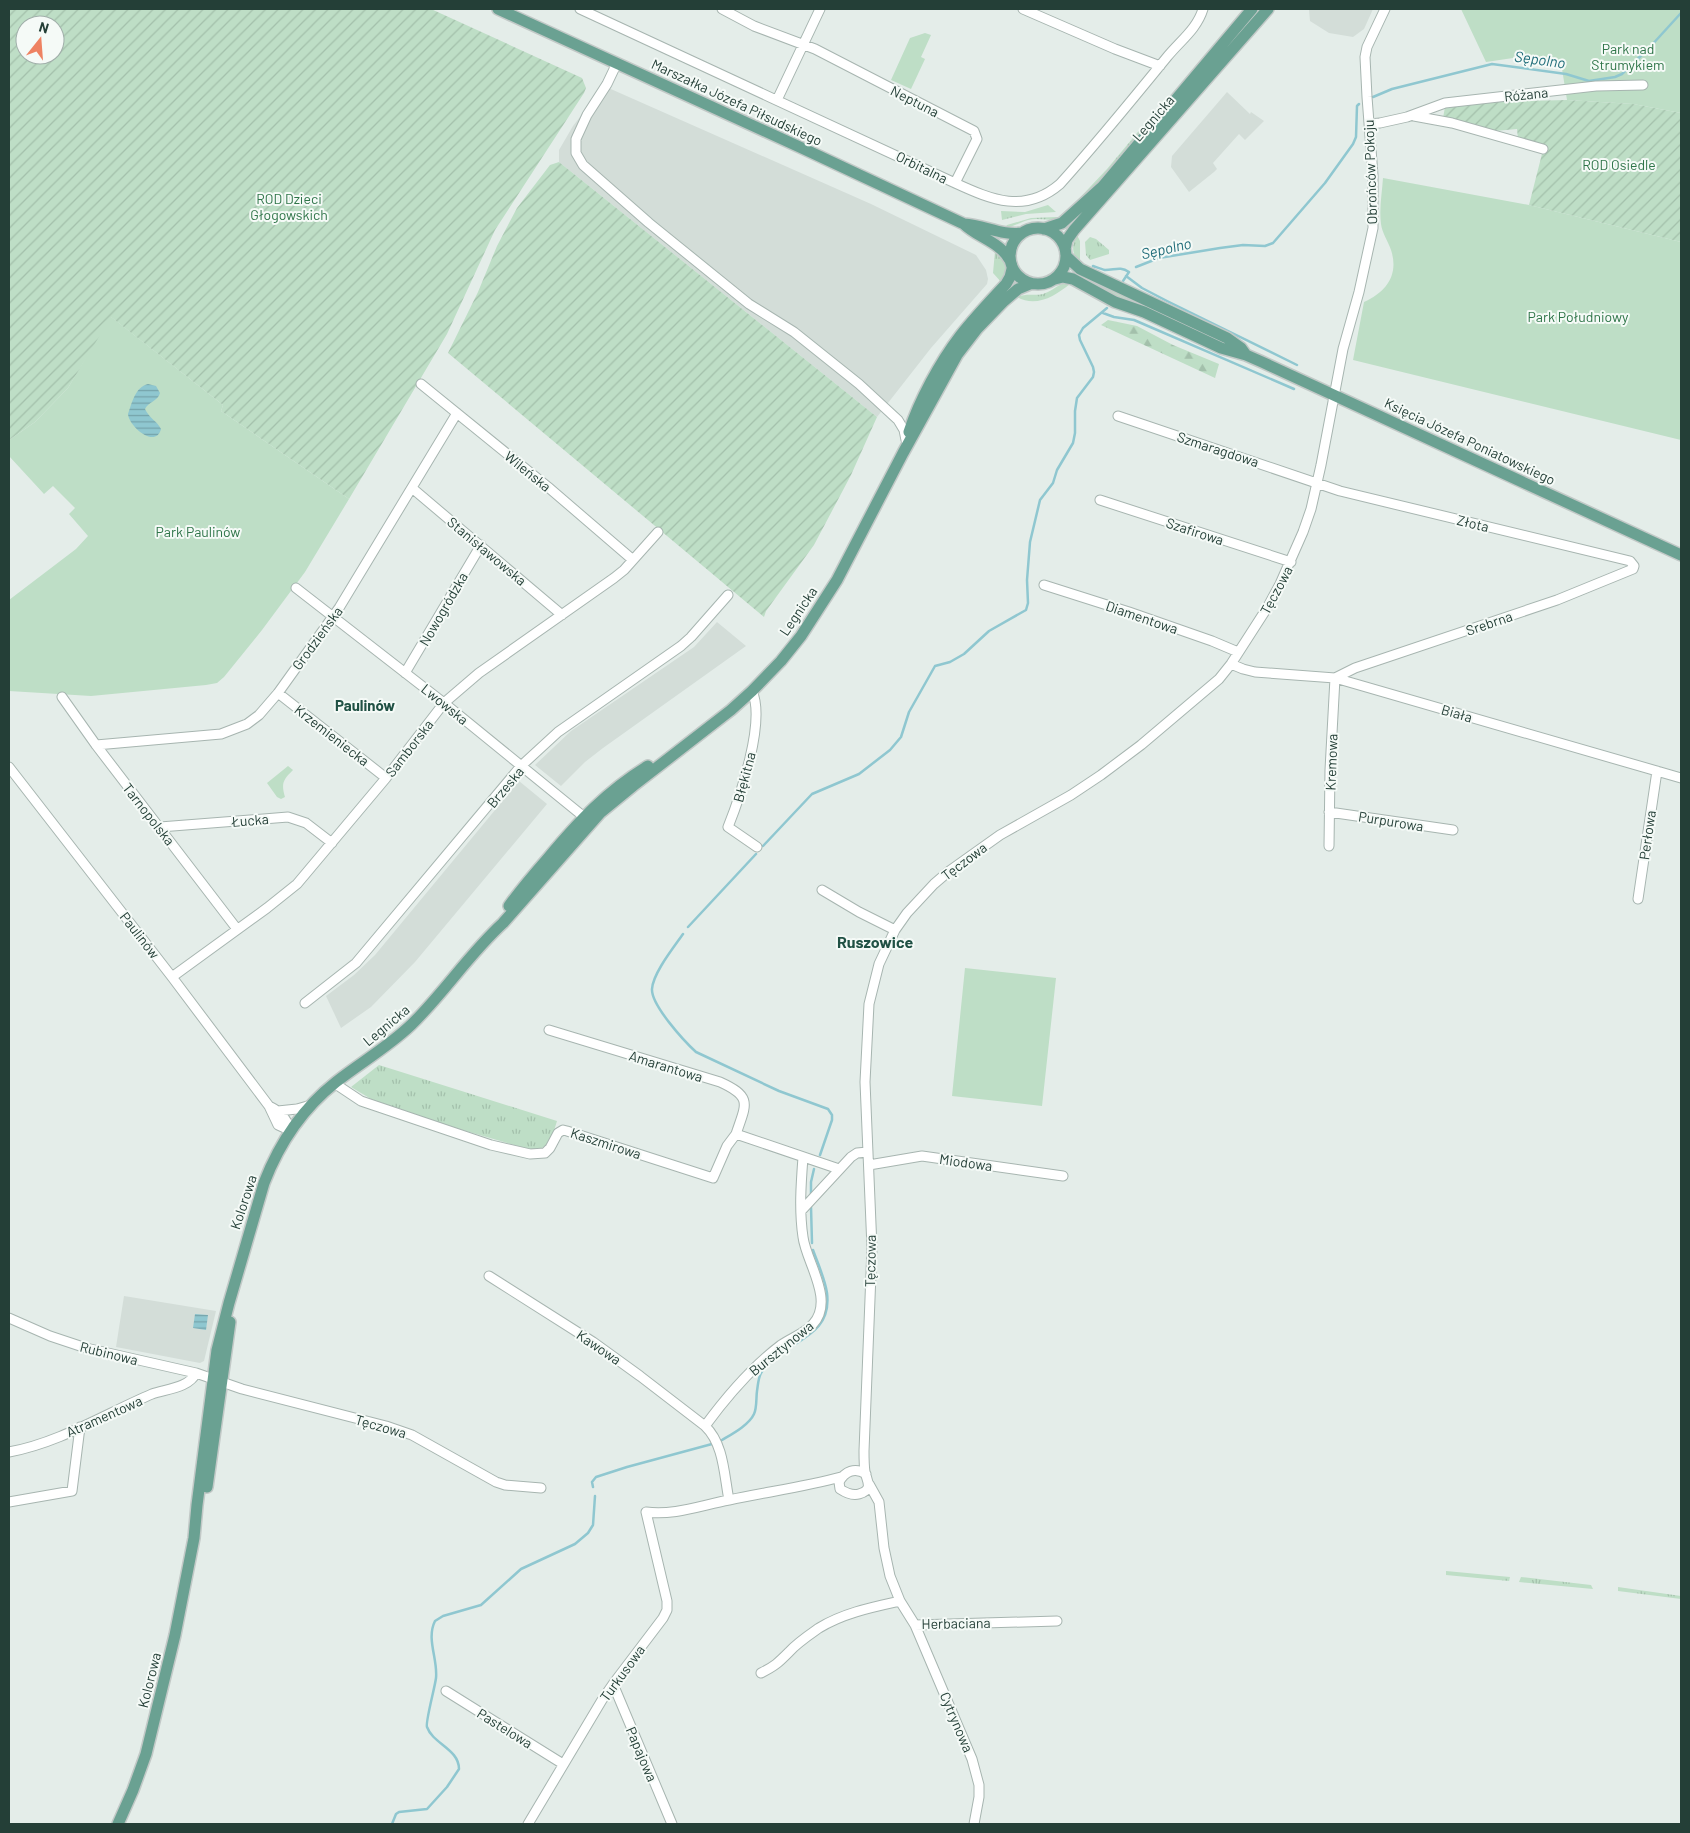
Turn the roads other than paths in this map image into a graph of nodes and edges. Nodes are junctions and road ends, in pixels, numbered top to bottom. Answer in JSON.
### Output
{"nodes":[{"id":1,"x":498,"y":9,"type":"edge"},
{"id":2,"x":580,"y":9,"type":"edge"},
{"id":3,"x":722,"y":9,"type":"edge"},
{"id":4,"x":820,"y":9,"type":"edge"},
{"id":5,"x":1023,"y":9,"type":"edge"},
{"id":6,"x":1203,"y":9,"type":"edge"},
{"id":7,"x":1252,"y":9,"type":"edge"},
{"id":8,"x":1268,"y":9,"type":"edge"},
{"id":9,"x":1385,"y":9,"type":"edge"},
{"id":10,"x":803,"y":46,"type":"junction"},
{"id":11,"x":617,"y":63,"type":"junction"},
{"id":12,"x":1160,"y":66,"type":"junction"},
{"id":13,"x":1643,"y":85,"type":"dead end"},
{"id":14,"x":777,"y":100,"type":"junction"},
{"id":15,"x":1411,"y":116,"type":"junction"},
{"id":16,"x":1369,"y":124,"type":"junction"},
{"id":17,"x":1543,"y":149,"type":"dead end"},
{"id":18,"x":955,"y":183,"type":"junction"},
{"id":19,"x":964,"y":224,"type":"junction"},
{"id":20,"x":1044,"y":229,"type":"junction"},
{"id":21,"x":1022,"y":233,"type":"junction"},
{"id":22,"x":1065,"y":253,"type":"junction"},
{"id":23,"x":1011,"y":264,"type":"junction"},
{"id":24,"x":1055,"y":279,"type":"junction"},
{"id":25,"x":1030,"y":284,"type":"junction"},
{"id":26,"x":1246,"y":355,"type":"junction"},
{"id":27,"x":421,"y":384,"type":"dead end"},
{"id":28,"x":1334,"y":395,"type":"junction"},
{"id":29,"x":927,"y":410,"type":"junction"},
{"id":30,"x":457,"y":413,"type":"junction"},
{"id":31,"x":1118,"y":416,"type":"dead end"},
{"id":32,"x":914,"y":419,"type":"junction"},
{"id":33,"x":898,"y":420,"type":"junction"},
{"id":34,"x":906,"y":440,"type":"junction"},
{"id":35,"x":903,"y":453,"type":"junction"},
{"id":36,"x":1318,"y":483,"type":"junction"},
{"id":37,"x":412,"y":488,"type":"junction"},
{"id":38,"x":1100,"y":500,"type":"dead end"},
{"id":39,"x":658,"y":532,"type":"dead end"},
{"id":40,"x":480,"y":545,"type":"junction"},
{"id":41,"x":1681,"y":556,"type":"edge"},
{"id":42,"x":633,"y":560,"type":"junction"},
{"id":43,"x":1630,"y":561,"type":"joint"},
{"id":44,"x":1291,"y":562,"type":"junction"},
{"id":45,"x":1044,"y":585,"type":"dead end"},
{"id":46,"x":296,"y":588,"type":"dead end"},
{"id":47,"x":728,"y":595,"type":"dead end"},
{"id":48,"x":562,"y":615,"type":"junction"},
{"id":49,"x":333,"y":617,"type":"junction"},
{"id":50,"x":1238,"y":652,"type":"junction"},
{"id":51,"x":1231,"y":664,"type":"junction"},
{"id":52,"x":405,"y":673,"type":"junction"},
{"id":53,"x":1335,"y":678,"type":"junction"},
{"id":54,"x":752,"y":691,"type":"junction"},
{"id":55,"x":278,"y":693,"type":"junction"},
{"id":56,"x":62,"y":697,"type":"dead end"},
{"id":57,"x":444,"y":704,"type":"junction"},
{"id":58,"x":96,"y":745,"type":"junction"},
{"id":59,"x":521,"y":766,"type":"junction"},
{"id":60,"x":9,"y":767,"type":"edge"},
{"id":61,"x":1657,"y":771,"type":"junction"},
{"id":62,"x":386,"y":778,"type":"junction"},
{"id":63,"x":1681,"y":778,"type":"edge"},
{"id":64,"x":1329,"y":812,"type":"junction"},
{"id":65,"x":587,"y":820,"type":"junction"},
{"id":66,"x":160,"y":828,"type":"junction"},
{"id":67,"x":1453,"y":830,"type":"dead end"},
{"id":68,"x":332,"y":843,"type":"junction"},
{"id":69,"x":1329,"y":846,"type":"dead end"},
{"id":70,"x":757,"y":847,"type":"dead end"},
{"id":71,"x":822,"y":890,"type":"dead end"},
{"id":72,"x":1638,"y":899,"type":"dead end"},
{"id":73,"x":237,"y":929,"type":"junction"},
{"id":74,"x":895,"y":930,"type":"junction"},
{"id":75,"x":172,"y":977,"type":"junction"},
{"id":76,"x":305,"y":1003,"type":"dead end"},
{"id":77,"x":549,"y":1030,"type":"dead end"},
{"id":78,"x":334,"y":1084,"type":"junction"},
{"id":79,"x":312,"y":1105,"type":"junction"},
{"id":80,"x":268,"y":1106,"type":"junction"},
{"id":81,"x":278,"y":1111,"type":"junction"},
{"id":82,"x":291,"y":1131,"type":"junction"},
{"id":83,"x":736,"y":1134,"type":"junction"},
{"id":84,"x":868,"y":1152,"type":"junction"},
{"id":85,"x":803,"y":1156,"type":"junction"},
{"id":86,"x":869,"y":1165,"type":"junction"},
{"id":87,"x":839,"y":1169,"type":"junction"},
{"id":88,"x":1063,"y":1176,"type":"dead end"},
{"id":89,"x":801,"y":1211,"type":"junction"},
{"id":90,"x":489,"y":1276,"type":"dead end"},
{"id":91,"x":9,"y":1318,"type":"edge"},
{"id":92,"x":196,"y":1373,"type":"junction"},
{"id":93,"x":217,"y":1381,"type":"junction"},
{"id":94,"x":705,"y":1426,"type":"junction"},
{"id":95,"x":80,"y":1427,"type":"junction"},
{"id":96,"x":864,"y":1451,"type":"junction"},
{"id":97,"x":9,"y":1452,"type":"edge"},
{"id":98,"x":852,"y":1470,"type":"junction"},
{"id":99,"x":866,"y":1474,"type":"junction"},
{"id":100,"x":840,"y":1482,"type":"junction"},
{"id":101,"x":869,"y":1484,"type":"junction"},
{"id":102,"x":541,"y":1488,"type":"dead end"},
{"id":103,"x":729,"y":1500,"type":"junction"},
{"id":104,"x":9,"y":1502,"type":"edge"},
{"id":105,"x":900,"y":1601,"type":"junction"},
{"id":106,"x":1057,"y":1621,"type":"dead end"},
{"id":107,"x":915,"y":1625,"type":"junction"},
{"id":108,"x":761,"y":1673,"type":"dead end"},
{"id":109,"x":612,"y":1684,"type":"junction"},
{"id":110,"x":446,"y":1691,"type":"dead end"},
{"id":111,"x":564,"y":1764,"type":"junction"},
{"id":112,"x":118,"y":1824,"type":"edge"},
{"id":113,"x":528,"y":1824,"type":"edge"},
{"id":114,"x":672,"y":1824,"type":"edge"},
{"id":115,"x":974,"y":1824,"type":"edge"}],
"edges":[{"from":1,"to":11,"type":"main road","name":"Marszałka Józefa Piłsudskiego"},
{"from":2,"to":14,"type":"street","name":"Orbitalna"},
{"from":3,"to":10,"type":"street","name":"Neptuna"},
{"from":4,"to":10,"type":"street"},
{"from":5,"to":12,"type":"street"},
{"from":6,"to":12,"type":"street","name":"Orbitalna"},
{"from":7,"to":20,"type":"main road","name":"Legnicka"},
{"from":8,"to":22,"type":"main road","name":"Legnicka"},
{"from":9,"to":16,"type":"street","name":"Obrońców Pokoju"},
{"from":10,"to":14,"type":"street"},
{"from":10,"to":18,"type":"street","name":"Neptuna"},
{"from":11,"to":19,"type":"main road","name":"Marszałka Józefa Piłsudskiego"},
{"from":11,"to":33,"type":"street"},
{"from":12,"to":18,"type":"street","name":"Orbitalna"},
{"from":13,"to":15,"type":"street","name":"Różana"},
{"from":14,"to":18,"type":"street","name":"Orbitalna"},
{"from":15,"to":16,"type":"street","name":"Różana"},
{"from":15,"to":17,"type":"street","name":"Różana"},
{"from":16,"to":28,"type":"street","name":"Obrońców Pokoju"},
{"from":19,"to":21,"type":"main road","name":"Marszałka Józefa Piłsudskiego"},
{"from":19,"to":23,"type":"main road","name":"Marszałka Józefa Piłsudskiego"},
{"from":20,"to":21,"type":"main road"},
{"from":20,"to":22,"type":"main road"},
{"from":21,"to":23,"type":"main road"},
{"from":22,"to":24,"type":"main road"},
{"from":22,"to":26,"type":"main road","name":"Księcia Józefa Poniatowskiego"},
{"from":23,"to":25,"type":"main road"},
{"from":23,"to":32,"type":"main road","name":"Legnicka"},
{"from":24,"to":25,"type":"main road"},
{"from":24,"to":26,"type":"main road","name":"Księcia Józefa Poniatowskiego"},
{"from":25,"to":29,"type":"main road","name":"Legnicka"},
{"from":26,"to":28,"type":"main road","name":"Księcia Józefa Poniatowskiego"},
{"from":27,"to":30,"type":"street","name":"Wileńska"},
{"from":28,"to":36,"type":"street","name":"Tęczowa"},
{"from":28,"to":41,"type":"main road","name":"Księcia Józefa Poniatowskiego"},
{"from":29,"to":32,"type":"street"},
{"from":29,"to":35,"type":"main road","name":"Legnicka"},
{"from":30,"to":37,"type":"street","name":"Grodzieńska"},
{"from":30,"to":42,"type":"street","name":"Wileńska"},
{"from":31,"to":36,"type":"street","name":"Szmaragdowa"},
{"from":32,"to":33,"type":"street"},
{"from":32,"to":34,"type":"main road","name":"Legnicka"},
{"from":33,"to":34,"type":"street"},
{"from":34,"to":35,"type":"main road","name":"Legnicka"},
{"from":35,"to":54,"type":"main road","name":"Legnicka"},
{"from":36,"to":43,"type":"street","name":"Złota"},
{"from":36,"to":44,"type":"street","name":"Tęczowa"},
{"from":37,"to":40,"type":"street","name":"Stanisławowska"},
{"from":37,"to":49,"type":"street","name":"Grodzieńska"},
{"from":38,"to":44,"type":"street","name":"Szafirowa"},
{"from":39,"to":42,"type":"street","name":"Samborska"},
{"from":40,"to":48,"type":"street","name":"Stanisławowska"},
{"from":40,"to":52,"type":"street","name":"Nowogródzka"},
{"from":42,"to":48,"type":"street","name":"Samborska"},
{"from":43,"to":53,"type":"street","name":"Srebrna"},
{"from":44,"to":50,"type":"street","name":"Tęczowa"},
{"from":45,"to":50,"type":"street","name":"Diamentowa"},
{"from":46,"to":49,"type":"street","name":"Lwowska"},
{"from":47,"to":59,"type":"street","name":"Brzeska"},
{"from":48,"to":57,"type":"street","name":"Samborska"},
{"from":49,"to":52,"type":"street","name":"Lwowska"},
{"from":49,"to":55,"type":"street","name":"Grodzieńska"},
{"from":50,"to":51,"type":"street","name":"Tęczowa"},
{"from":51,"to":53,"type":"street","name":"Biała"},
{"from":51,"to":74,"type":"street","name":"Tęczowa"},
{"from":52,"to":57,"type":"street","name":"Lwowska"},
{"from":53,"to":61,"type":"street","name":"Biała"},
{"from":53,"to":64,"type":"street","name":"Kremowa"},
{"from":54,"to":65,"type":"main road","name":"Legnicka"},
{"from":54,"to":70,"type":"street","name":"Błękitna"},
{"from":55,"to":58,"type":"street","name":"Grodzieńska"},
{"from":55,"to":62,"type":"street","name":"Krzemieniecka"},
{"from":56,"to":58,"type":"street","name":"Tarnopolska"},
{"from":57,"to":59,"type":"street","name":"Lwowska"},
{"from":57,"to":62,"type":"street","name":"Samborska"},
{"from":58,"to":66,"type":"street","name":"Tarnopolska"},
{"from":59,"to":65,"type":"street","name":"Lwowska"},
{"from":59,"to":76,"type":"street","name":"Brzeska"},
{"from":60,"to":75,"type":"street","name":"Paulinów"},
{"from":61,"to":63,"type":"street","name":"Biała"},
{"from":61,"to":72,"type":"street","name":"Perłowa"},
{"from":62,"to":68,"type":"street","name":"Samborska"},
{"from":64,"to":67,"type":"street","name":"Purpurowa"},
{"from":64,"to":69,"type":"street","name":"Kremowa"},
{"from":65,"to":78,"type":"main road","name":"Legnicka"},
{"from":66,"to":68,"type":"street","name":"Łucka"},
{"from":66,"to":73,"type":"street","name":"Tarnopolska"},
{"from":68,"to":73,"type":"street","name":"Samborska"},
{"from":71,"to":74,"type":"street"},
{"from":73,"to":75,"type":"street","name":"Samborska"},
{"from":74,"to":84,"type":"street","name":"Tęczowa"},
{"from":75,"to":80,"type":"street","name":"Paulinów"},
{"from":77,"to":83,"type":"street","name":"Amarantowa"},
{"from":78,"to":79,"type":"main road","name":"Legnicka"},
{"from":78,"to":83,"type":"street","name":"Kaszmirowa"},
{"from":79,"to":81,"type":"street"},
{"from":79,"to":82,"type":"main road","name":"Legnicka"},
{"from":80,"to":81,"type":"street","name":"Paulinów"},
{"from":80,"to":82,"type":"street","name":"Paulinów"},
{"from":81,"to":82,"type":"street"},
{"from":82,"to":93,"type":"main road","name":"Kolorowa"},
{"from":83,"to":85,"type":"street"},
{"from":84,"to":86,"type":"street","name":"Tęczowa"},
{"from":84,"to":87,"type":"street"},
{"from":85,"to":87,"type":"street"},
{"from":85,"to":89,"type":"street","name":"Bursztynowa"},
{"from":86,"to":88,"type":"street","name":"Miodowa"},
{"from":86,"to":96,"type":"street","name":"Tęczowa"},
{"from":87,"to":89,"type":"street"},
{"from":89,"to":94,"type":"street","name":"Bursztynowa"},
{"from":90,"to":94,"type":"street","name":"Kawowa"},
{"from":91,"to":92,"type":"street","name":"Rubinowa"},
{"from":92,"to":93,"type":"street","name":"Rubinowa"},
{"from":92,"to":95,"type":"street","name":"Atramentowa"},
{"from":93,"to":102,"type":"street","name":"Tęczowa"},
{"from":93,"to":112,"type":"main road","name":"Kolorowa"},
{"from":94,"to":103,"type":"street"},
{"from":95,"to":97,"type":"street","name":"Atramentowa"},
{"from":95,"to":104,"type":"street"},
{"from":96,"to":98,"type":"street"},
{"from":96,"to":99,"type":"street","name":"Tęczowa"},
{"from":98,"to":99,"type":"street"},
{"from":98,"to":100,"type":"street"},
{"from":99,"to":101,"type":"street","name":"Tęczowa"},
{"from":100,"to":101,"type":"street"},
{"from":100,"to":103,"type":"street"},
{"from":101,"to":105,"type":"street","name":"Herbaciana"},
{"from":103,"to":109,"type":"street","name":"Turkusowa"},
{"from":105,"to":107,"type":"street","name":"Herbaciana"},
{"from":105,"to":108,"type":"street"},
{"from":106,"to":107,"type":"street","name":"Herbaciana"},
{"from":107,"to":115,"type":"street","name":"Cytrynowa"},
{"from":109,"to":111,"type":"street","name":"Turkusowa"},
{"from":109,"to":114,"type":"street","name":"Papajowa"},
{"from":110,"to":111,"type":"street","name":"Pastelowa"},
{"from":111,"to":113,"type":"street","name":"Turkusowa"}]}
